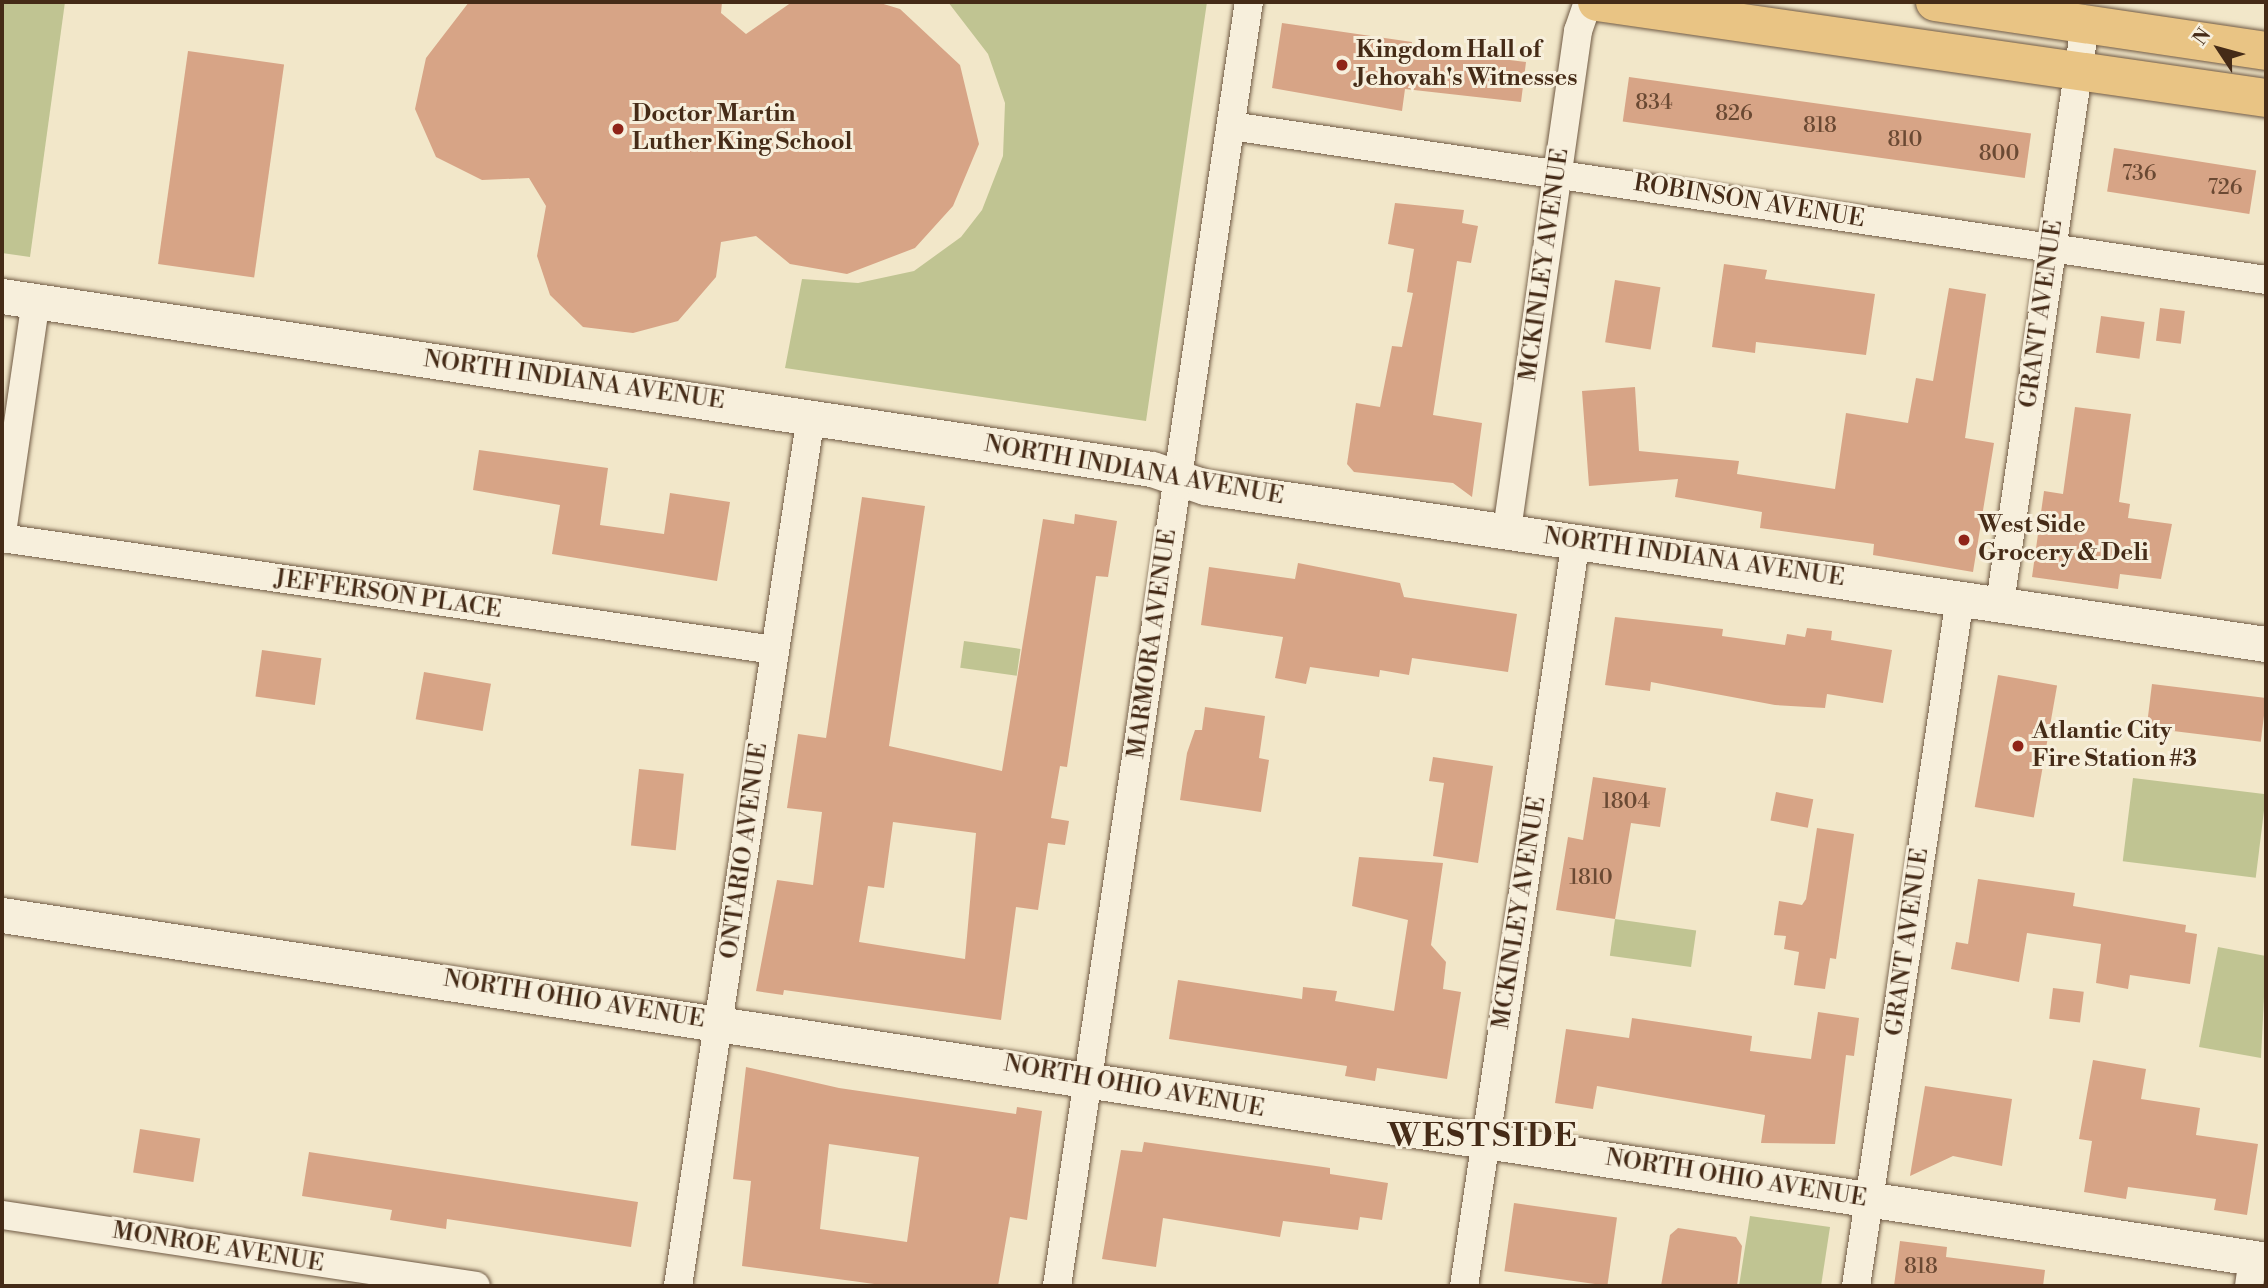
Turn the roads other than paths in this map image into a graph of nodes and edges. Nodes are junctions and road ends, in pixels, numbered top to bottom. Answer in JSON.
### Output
{"nodes":[{"id":1,"x":1249,"y":2,"type":"edge"},
{"id":2,"x":1588,"y":2,"type":"edge"},
{"id":3,"x":1597,"y":2,"type":"edge"},
{"id":4,"x":1935,"y":2,"type":"edge"},
{"id":5,"x":1998,"y":7,"type":"edge"},
{"id":6,"x":2085,"y":26,"type":"junction"},
{"id":7,"x":2266,"y":51,"type":"edge"},
{"id":8,"x":1990,"y":58,"type":"junction"},
{"id":9,"x":2078,"y":70,"type":"junction"},
{"id":10,"x":2266,"y":98,"type":"edge"},
{"id":11,"x":1231,"y":126,"type":"junction"},
{"id":12,"x":1559,"y":173,"type":"junction"},
{"id":13,"x":2052,"y":247,"type":"junction"},
{"id":14,"x":2266,"y":280,"type":"edge"},
{"id":15,"x":2,"y":296,"type":"edge"},
{"id":16,"x":36,"y":301,"type":"junction"},
{"id":17,"x":811,"y":416,"type":"junction"},
{"id":18,"x":1177,"y":478,"type":"junction"},
{"id":19,"x":1507,"y":530,"type":"junction"},
{"id":20,"x":2,"y":533,"type":"edge"},
{"id":21,"x":2,"y":538,"type":"edge"},
{"id":22,"x":1576,"y":540,"type":"junction"},
{"id":23,"x":1960,"y":598,"type":"junction"},
{"id":24,"x":2000,"y":603,"type":"junction"},
{"id":25,"x":2266,"y":644,"type":"edge"},
{"id":26,"x":774,"y":650,"type":"junction"},
{"id":27,"x":2,"y":915,"type":"edge"},
{"id":28,"x":719,"y":1022,"type":"junction"},
{"id":29,"x":1088,"y":1079,"type":"junction"},
{"id":30,"x":1486,"y":1141,"type":"junction"},
{"id":31,"x":1870,"y":1199,"type":"junction"},
{"id":32,"x":2,"y":1215,"type":"edge"},
{"id":33,"x":2256,"y":1269,"type":"edge"},
{"id":34,"x":476,"y":1286,"type":"edge"},
{"id":35,"x":678,"y":1286,"type":"edge"},
{"id":36,"x":1056,"y":1286,"type":"edge"},
{"id":37,"x":1464,"y":1286,"type":"edge"},
{"id":38,"x":1857,"y":1286,"type":"edge"}],
"edges":[{"from":1,"to":11,"type":"street","name":"MARMORA AVENUE"},
{"from":2,"to":12,"type":"street","name":"MCKINLEY AVENUE"},
{"from":3,"to":8,"type":"main road"},
{"from":4,"to":5,"type":"main road"},
{"from":5,"to":6,"type":"main road"},
{"from":5,"to":8,"type":"street"},
{"from":6,"to":7,"type":"main road"},
{"from":6,"to":9,"type":"street","name":"GRANT AVENUE"},
{"from":8,"to":9,"type":"main road"},
{"from":9,"to":10,"type":"main road"},
{"from":9,"to":13,"type":"street","name":"GRANT AVENUE"},
{"from":11,"to":12,"type":"street","name":"ROBINSON AVENUE"},
{"from":11,"to":18,"type":"street","name":"MARMORA AVENUE"},
{"from":12,"to":13,"type":"street","name":"ROBINSON AVENUE"},
{"from":12,"to":19,"type":"street","name":"MCKINLEY AVENUE"},
{"from":13,"to":14,"type":"street","name":"ROBINSON AVENUE"},
{"from":13,"to":24,"type":"street","name":"GRANT AVENUE"},
{"from":15,"to":16,"type":"street","name":"NORTH INDIANA AVENUE"},
{"from":16,"to":17,"type":"street","name":"NORTH INDIANA AVENUE"},
{"from":16,"to":20,"type":"street"},
{"from":17,"to":18,"type":"street","name":"NORTH INDIANA AVENUE"},
{"from":17,"to":26,"type":"street","name":"ONTARIO AVENUE"},
{"from":18,"to":19,"type":"street","name":"NORTH INDIANA AVENUE"},
{"from":18,"to":29,"type":"street","name":"MARMORA AVENUE"},
{"from":19,"to":22,"type":"street","name":"NORTH INDIANA AVENUE"},
{"from":21,"to":26,"type":"street","name":"JEFFERSON PLACE"},
{"from":22,"to":23,"type":"street","name":"NORTH INDIANA AVENUE"},
{"from":22,"to":30,"type":"street","name":"MCKINLEY AVENUE"},
{"from":23,"to":24,"type":"street","name":"NORTH INDIANA AVENUE"},
{"from":23,"to":31,"type":"street","name":"GRANT AVENUE"},
{"from":24,"to":25,"type":"street","name":"NORTH INDIANA AVENUE"},
{"from":26,"to":28,"type":"street","name":"ONTARIO AVENUE"},
{"from":27,"to":28,"type":"street","name":"NORTH OHIO AVENUE"},
{"from":28,"to":29,"type":"street","name":"NORTH OHIO AVENUE"},
{"from":28,"to":35,"type":"street","name":"ONTARIO AVENUE"},
{"from":29,"to":30,"type":"street","name":"NORTH OHIO AVENUE"},
{"from":29,"to":36,"type":"street","name":"MARMORA AVENUE"},
{"from":30,"to":31,"type":"street","name":"NORTH OHIO AVENUE"},
{"from":30,"to":37,"type":"street","name":"MCKINLEY AVENUE"},
{"from":31,"to":33,"type":"street","name":"NORTH OHIO AVENUE"},
{"from":31,"to":38,"type":"street","name":"GRANT AVENUE"},
{"from":32,"to":34,"type":"street","name":"MONROE AVENUE"}]}
